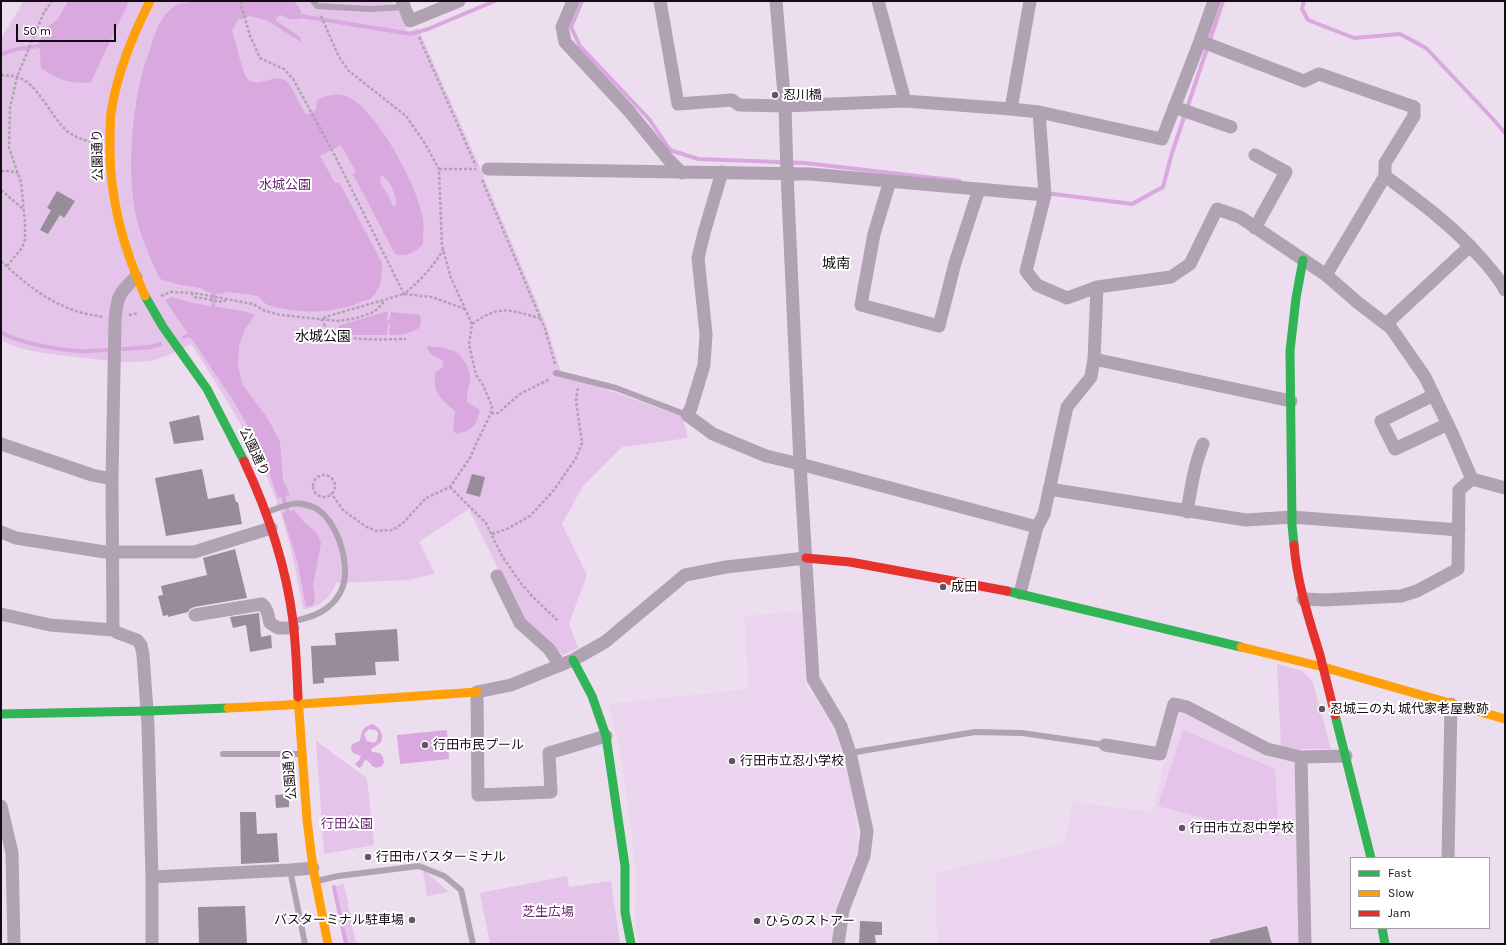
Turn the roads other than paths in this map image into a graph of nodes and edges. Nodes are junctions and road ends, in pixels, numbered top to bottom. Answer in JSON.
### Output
{"nodes":[{"id":1,"x":150,"y":1,"type":"edge"},
{"id":2,"x":459,"y":1,"type":"edge"},
{"id":3,"x":573,"y":1,"type":"edge"},
{"id":4,"x":660,"y":1,"type":"edge"},
{"id":5,"x":776,"y":1,"type":"edge"},
{"id":6,"x":878,"y":1,"type":"edge"},
{"id":7,"x":1030,"y":1,"type":"edge"},
{"id":8,"x":1214,"y":1,"type":"edge"},
{"id":9,"x":315,"y":4,"type":"edge"},
{"id":10,"x":404,"y":4,"type":"edge"},
{"id":11,"x":1200,"y":41,"type":"junction"},
{"id":12,"x":905,"y":101,"type":"junction"},
{"id":13,"x":785,"y":106,"type":"junction"},
{"id":14,"x":1174,"y":107,"type":"junction"},
{"id":15,"x":1012,"y":109,"type":"junction"},
{"id":16,"x":1039,"y":112,"type":"junction"},
{"id":17,"x":1231,"y":127,"type":"dead end"},
{"id":18,"x":1254,"y":155,"type":"dead end"},
{"id":19,"x":483,"y":169,"type":"road end"},
{"id":20,"x":722,"y":172,"type":"junction"},
{"id":21,"x":682,"y":173,"type":"junction"},
{"id":22,"x":787,"y":173,"type":"junction"},
{"id":23,"x":1385,"y":176,"type":"junction"},
{"id":24,"x":890,"y":181,"type":"junction"},
{"id":25,"x":979,"y":189,"type":"junction"},
{"id":26,"x":1045,"y":195,"type":"junction"},
{"id":27,"x":1255,"y":228,"type":"junction"},
{"id":28,"x":1470,"y":246,"type":"junction"},
{"id":29,"x":1303,"y":260,"type":"junction"},
{"id":30,"x":1326,"y":275,"type":"junction"},
{"id":31,"x":136,"y":277,"type":"junction"},
{"id":32,"x":1097,"y":287,"type":"junction"},
{"id":33,"x":1505,"y":290,"type":"edge"},
{"id":34,"x":1386,"y":324,"type":"junction"},
{"id":35,"x":1094,"y":359,"type":"junction"},
{"id":36,"x":556,"y":372,"type":"road end"},
{"id":37,"x":1434,"y":395,"type":"junction"},
{"id":38,"x":1291,"y":401,"type":"junction"},
{"id":39,"x":687,"y":415,"type":"junction"},
{"id":40,"x":1448,"y":424,"type":"junction"},
{"id":41,"x":1,"y":444,"type":"edge"},
{"id":42,"x":1203,"y":444,"type":"dead end"},
{"id":43,"x":800,"y":464,"type":"junction"},
{"id":44,"x":112,"y":479,"type":"junction"},
{"id":45,"x":1472,"y":479,"type":"junction"},
{"id":46,"x":1505,"y":488,"type":"edge"},
{"id":47,"x":1049,"y":489,"type":"junction"},
{"id":48,"x":266,"y":512,"type":"junction"},
{"id":49,"x":1187,"y":512,"type":"junction"},
{"id":50,"x":1292,"y":517,"type":"junction"},
{"id":51,"x":1037,"y":527,"type":"junction"},
{"id":52,"x":271,"y":528,"type":"junction"},
{"id":53,"x":1459,"y":530,"type":"junction"},
{"id":54,"x":1,"y":532,"type":"edge"},
{"id":55,"x":113,"y":552,"type":"junction"},
{"id":56,"x":806,"y":558,"type":"junction"},
{"id":57,"x":496,"y":576,"type":"dead end"},
{"id":58,"x":1020,"y":593,"type":"junction"},
{"id":59,"x":1303,"y":599,"type":"junction"},
{"id":60,"x":1,"y":614,"type":"edge"},
{"id":61,"x":195,"y":615,"type":"dead end"},
{"id":62,"x":293,"y":625,"type":"junction"},
{"id":63,"x":113,"y":630,"type":"junction"},
{"id":64,"x":573,"y":660,"type":"junction"},
{"id":65,"x":560,"y":665,"type":"junction"},
{"id":66,"x":1323,"y":667,"type":"junction"},
{"id":67,"x":477,"y":692,"type":"junction"},
{"id":68,"x":298,"y":704,"type":"junction"},
{"id":69,"x":1451,"y":704,"type":"junction"},
{"id":70,"x":148,"y":711,"type":"junction"},
{"id":71,"x":1,"y":714,"type":"edge"},
{"id":72,"x":1505,"y":719,"type":"edge"},
{"id":73,"x":606,"y":736,"type":"junction"},
{"id":74,"x":1105,"y":745,"type":"joint"},
{"id":75,"x":850,"y":753,"type":"junction"},
{"id":76,"x":223,"y":754,"type":"dead end"},
{"id":77,"x":302,"y":754,"type":"junction"},
{"id":78,"x":1346,"y":756,"type":"junction"},
{"id":79,"x":1301,"y":757,"type":"junction"},
{"id":80,"x":1,"y":806,"type":"edge"},
{"id":81,"x":1371,"y":857,"type":"edge"},
{"id":82,"x":1448,"y":857,"type":"edge"},
{"id":83,"x":313,"y":868,"type":"junction"},
{"id":84,"x":290,"y":870,"type":"junction"},
{"id":85,"x":152,"y":877,"type":"junction"},
{"id":86,"x":315,"y":881,"type":"junction"},
{"id":87,"x":1382,"y":929,"type":"edge"},
{"id":88,"x":14,"y":944,"type":"edge"},
{"id":89,"x":152,"y":944,"type":"edge"},
{"id":90,"x":304,"y":944,"type":"edge"},
{"id":91,"x":328,"y":944,"type":"edge"},
{"id":92,"x":473,"y":944,"type":"edge"},
{"id":93,"x":631,"y":944,"type":"edge"},
{"id":94,"x":838,"y":944,"type":"edge"},
{"id":95,"x":1305,"y":944,"type":"edge"},
{"id":96,"x":1385,"y":944,"type":"edge"}],
"edges":[{"from":1,"to":31,"type":"street","name":"公園通り"},
{"from":2,"to":10,"type":"street"},
{"from":3,"to":21,"type":"street"},
{"from":4,"to":13,"type":"street"},
{"from":5,"to":13,"type":"street"},
{"from":6,"to":12,"type":"street"},
{"from":7,"to":15,"type":"street"},
{"from":8,"to":11,"type":"street"},
{"from":9,"to":10,"type":"lane"},
{"from":11,"to":14,"type":"street"},
{"from":11,"to":23,"type":"street"},
{"from":12,"to":13,"type":"street"},
{"from":12,"to":15,"type":"street"},
{"from":13,"to":22,"type":"street"},
{"from":14,"to":16,"type":"street"},
{"from":14,"to":17,"type":"street"},
{"from":15,"to":16,"type":"street"},
{"from":16,"to":26,"type":"street"},
{"from":18,"to":27,"type":"street"},
{"from":19,"to":21,"type":"street"},
{"from":20,"to":21,"type":"street"},
{"from":20,"to":22,"type":"street"},
{"from":20,"to":39,"type":"street"},
{"from":22,"to":24,"type":"street"},
{"from":22,"to":43,"type":"street"},
{"from":23,"to":28,"type":"street"},
{"from":23,"to":30,"type":"street"},
{"from":24,"to":25,"type":"street"},
{"from":24,"to":25,"type":"street"},
{"from":25,"to":26,"type":"street"},
{"from":26,"to":32,"type":"street"},
{"from":27,"to":29,"type":"street"},
{"from":27,"to":32,"type":"street"},
{"from":28,"to":33,"type":"street"},
{"from":28,"to":34,"type":"street"},
{"from":29,"to":30,"type":"street"},
{"from":29,"to":38,"type":"street"},
{"from":30,"to":34,"type":"street"},
{"from":31,"to":44,"type":"street"},
{"from":31,"to":48,"type":"street","name":"公園通り"},
{"from":32,"to":35,"type":"street"},
{"from":34,"to":37,"type":"street"},
{"from":35,"to":38,"type":"street"},
{"from":35,"to":47,"type":"street"},
{"from":36,"to":39,"type":"lane"},
{"from":37,"to":40,"type":"street"},
{"from":37,"to":40,"type":"street"},
{"from":38,"to":50,"type":"street"},
{"from":39,"to":43,"type":"street"},
{"from":40,"to":45,"type":"street"},
{"from":41,"to":44,"type":"street"},
{"from":42,"to":49,"type":"street"},
{"from":43,"to":51,"type":"street"},
{"from":43,"to":56,"type":"street"},
{"from":44,"to":55,"type":"street"},
{"from":45,"to":46,"type":"street"},
{"from":45,"to":53,"type":"street"},
{"from":47,"to":49,"type":"street"},
{"from":47,"to":51,"type":"street"},
{"from":48,"to":52,"type":"street","name":"公園通り"},
{"from":48,"to":62,"type":"lane"},
{"from":49,"to":50,"type":"street"},
{"from":50,"to":53,"type":"street"},
{"from":50,"to":59,"type":"street"},
{"from":51,"to":58,"type":"street"},
{"from":52,"to":55,"type":"street"},
{"from":52,"to":62,"type":"street","name":"公園通り"},
{"from":53,"to":59,"type":"street"},
{"from":54,"to":55,"type":"street"},
{"from":55,"to":63,"type":"street"},
{"from":56,"to":58,"type":"street"},
{"from":56,"to":64,"type":"street"},
{"from":56,"to":75,"type":"street"},
{"from":57,"to":65,"type":"street"},
{"from":58,"to":66,"type":"street"},
{"from":59,"to":66,"type":"street"},
{"from":60,"to":63,"type":"street"},
{"from":61,"to":62,"type":"street"},
{"from":62,"to":68,"type":"street","name":"公園通り"},
{"from":63,"to":70,"type":"street"},
{"from":64,"to":65,"type":"street"},
{"from":64,"to":73,"type":"street"},
{"from":65,"to":67,"type":"street"},
{"from":66,"to":69,"type":"street"},
{"from":66,"to":78,"type":"street"},
{"from":67,"to":68,"type":"street"},
{"from":67,"to":73,"type":"street"},
{"from":68,"to":70,"type":"street"},
{"from":68,"to":77,"type":"street","name":"公園通り"},
{"from":69,"to":72,"type":"street"},
{"from":69,"to":82,"type":"street"},
{"from":70,"to":71,"type":"street"},
{"from":70,"to":85,"type":"street"},
{"from":73,"to":93,"type":"street"},
{"from":74,"to":75,"type":"lane"},
{"from":74,"to":79,"type":"street"},
{"from":75,"to":94,"type":"street"},
{"from":76,"to":77,"type":"lane"},
{"from":77,"to":83,"type":"street","name":"公園通り"},
{"from":78,"to":79,"type":"street"},
{"from":78,"to":81,"type":"street"},
{"from":79,"to":95,"type":"street"},
{"from":80,"to":88,"type":"street"},
{"from":83,"to":84,"type":"street"},
{"from":83,"to":86,"type":"street","name":"公園通り"},
{"from":84,"to":85,"type":"street"},
{"from":84,"to":90,"type":"lane"},
{"from":85,"to":89,"type":"street"},
{"from":86,"to":91,"type":"street","name":"公園通り"},
{"from":86,"to":92,"type":"lane"},
{"from":87,"to":96,"type":"street"}]}
